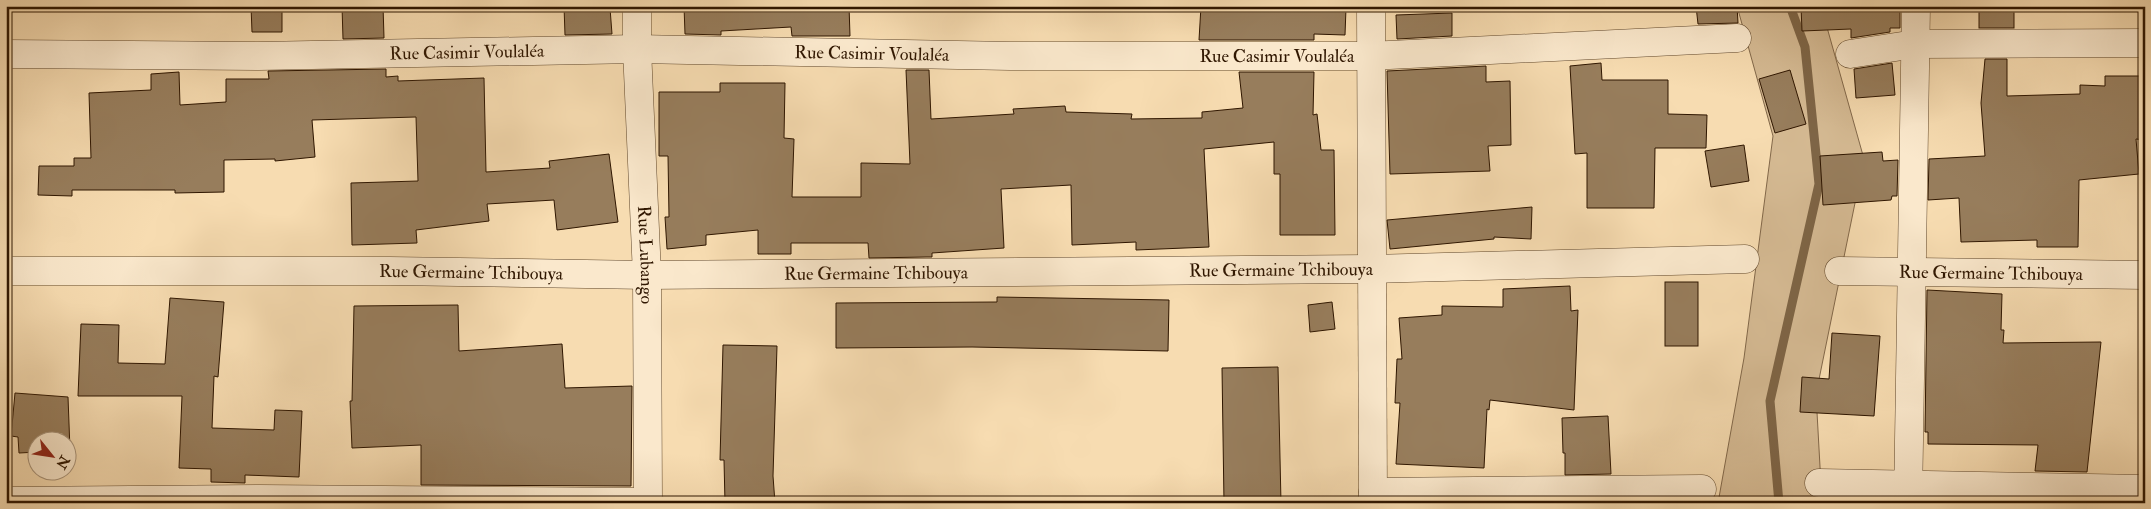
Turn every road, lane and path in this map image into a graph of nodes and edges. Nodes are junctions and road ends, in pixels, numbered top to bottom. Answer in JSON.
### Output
{"nodes":[{"id":1,"x":637,"y":6,"type":"edge"},
{"id":2,"x":1370,"y":6,"type":"edge"},
{"id":3,"x":1916,"y":6,"type":"edge"},
{"id":4,"x":1737,"y":38,"type":"dead end"},
{"id":5,"x":2145,"y":43,"type":"edge"},
{"id":6,"x":1915,"y":44,"type":"junction"},
{"id":7,"x":637,"y":49,"type":"junction"},
{"id":8,"x":6,"y":54,"type":"edge"},
{"id":9,"x":1850,"y":54,"type":"dead end"},
{"id":10,"x":1369,"y":56,"type":"junction"},
{"id":11,"x":1745,"y":260,"type":"dead end"},
{"id":12,"x":1371,"y":269,"type":"junction"},
{"id":13,"x":6,"y":271,"type":"edge"},
{"id":14,"x":1840,"y":272,"type":"dead end"},
{"id":15,"x":1911,"y":274,"type":"junction"},
{"id":16,"x":647,"y":275,"type":"junction"},
{"id":17,"x":2145,"y":275,"type":"edge"},
{"id":18,"x":1819,"y":483,"type":"dead end"},
{"id":19,"x":1702,"y":489,"type":"dead end"},
{"id":20,"x":2145,"y":489,"type":"edge"},
{"id":21,"x":1908,"y":494,"type":"edge"},
{"id":22,"x":1373,"y":498,"type":"edge"},
{"id":23,"x":6,"y":502,"type":"edge"},
{"id":24,"x":648,"y":502,"type":"edge"}],
"edges":[{"from":1,"to":7,"type":"street","name":"Rue Lubango"},
{"from":2,"to":10,"type":"street"},
{"from":3,"to":6,"type":"street"},
{"from":4,"to":10,"type":"street","name":"Rue Casimir Voulaléa"},
{"from":5,"to":6,"type":"street"},
{"from":6,"to":9,"type":"street"},
{"from":6,"to":15,"type":"street"},
{"from":7,"to":8,"type":"street","name":"Rue Casimir Voulaléa"},
{"from":7,"to":10,"type":"street","name":"Rue Casimir Voulaléa"},
{"from":7,"to":16,"type":"street","name":"Rue Lubango"},
{"from":10,"to":12,"type":"street"},
{"from":11,"to":12,"type":"street","name":"Rue Germaine Tchibouya"},
{"from":12,"to":16,"type":"street","name":"Rue Germaine Tchibouya"},
{"from":12,"to":22,"type":"street"},
{"from":13,"to":16,"type":"street","name":"Rue Germaine Tchibouya"},
{"from":14,"to":15,"type":"street","name":"Rue Germaine Tchibouya"},
{"from":15,"to":17,"type":"street","name":"Rue Germaine Tchibouya"},
{"from":15,"to":21,"type":"street"},
{"from":16,"to":24,"type":"street","name":"Rue Lubango"},
{"from":18,"to":21,"type":"street"},
{"from":19,"to":22,"type":"street"},
{"from":20,"to":21,"type":"street"},
{"from":23,"to":24,"type":"street"}]}
